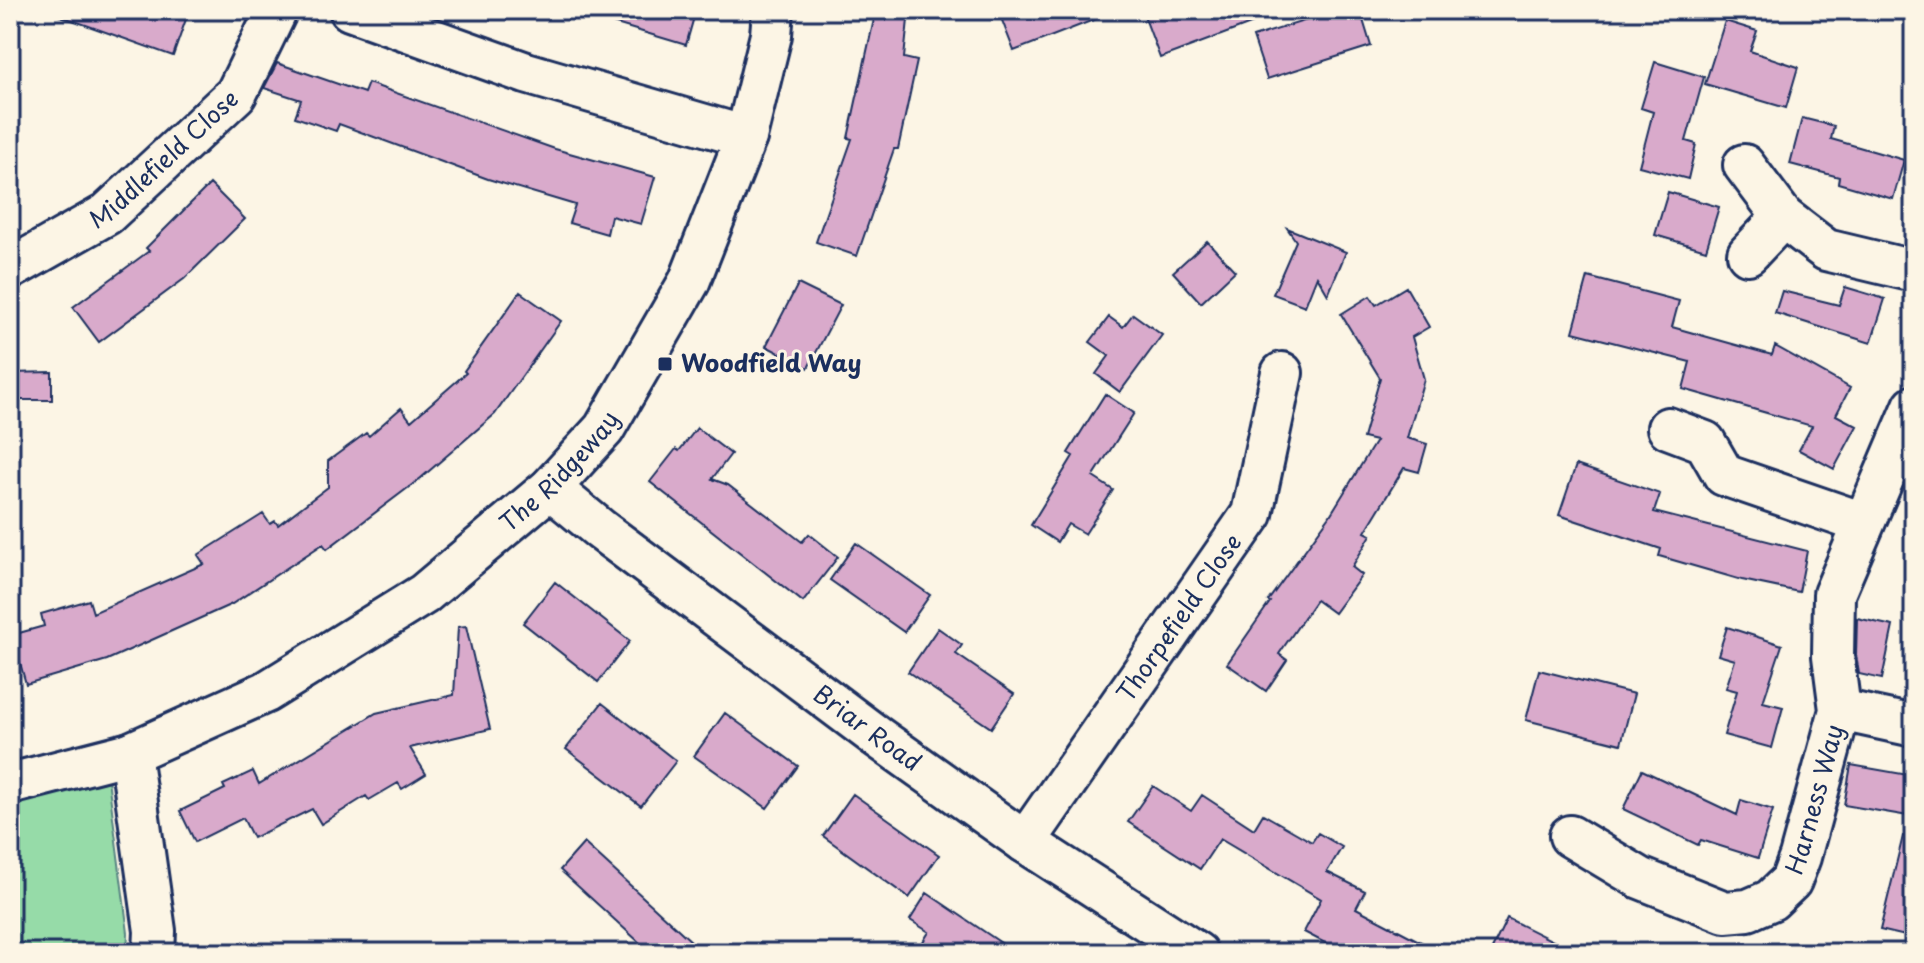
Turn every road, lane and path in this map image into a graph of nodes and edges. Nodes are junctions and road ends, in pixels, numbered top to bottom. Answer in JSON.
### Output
{"nodes":[{"id":1,"x":277,"y":10,"type":"edge"},
{"id":2,"x":350,"y":10,"type":"edge"},
{"id":3,"x":773,"y":10,"type":"edge"},
{"id":4,"x":746,"y":137,"type":"junction"},
{"id":5,"x":1744,"y":165,"type":"dead end"},
{"id":6,"x":1783,"y":217,"type":"junction"},
{"id":7,"x":1748,"y":254,"type":"dead end"},
{"id":8,"x":10,"y":269,"type":"edge"},
{"id":9,"x":1914,"y":271,"type":"edge"},
{"id":10,"x":1282,"y":373,"type":"dead end"},
{"id":11,"x":1914,"y":406,"type":"edge"},
{"id":12,"x":1668,"y":428,"type":"dead end"},
{"id":13,"x":550,"y":488,"type":"junction"},
{"id":14,"x":1863,"y":523,"type":"junction"},
{"id":15,"x":1840,"y":710,"type":"junction"},
{"id":16,"x":1914,"y":726,"type":"edge"},
{"id":17,"x":130,"y":753,"type":"junction"},
{"id":18,"x":10,"y":784,"type":"edge"},
{"id":19,"x":1570,"y":836,"type":"dead end"},
{"id":20,"x":1025,"y":842,"type":"junction"},
{"id":21,"x":154,"y":953,"type":"edge"},
{"id":22,"x":1197,"y":953,"type":"edge"}],
"edges":[{"from":1,"to":8,"type":"street","name":"Middlefield Close"},
{"from":2,"to":4,"type":"street"},
{"from":3,"to":4,"type":"street","name":"The Ridgeway"},
{"from":4,"to":13,"type":"street","name":"The Ridgeway"},
{"from":5,"to":6,"type":"street"},
{"from":6,"to":7,"type":"street"},
{"from":6,"to":9,"type":"street"},
{"from":10,"to":20,"type":"street","name":"Thorpefield Close"},
{"from":11,"to":14,"type":"street","name":"Harness Way"},
{"from":12,"to":14,"type":"street"},
{"from":13,"to":17,"type":"street","name":"The Ridgeway"},
{"from":13,"to":20,"type":"street","name":"Briar Road"},
{"from":14,"to":15,"type":"street","name":"Harness Way"},
{"from":15,"to":16,"type":"street","name":"Harness Way"},
{"from":15,"to":19,"type":"street","name":"Harness Way"},
{"from":17,"to":18,"type":"street","name":"The Ridgeway"},
{"from":17,"to":21,"type":"street"},
{"from":20,"to":22,"type":"street","name":"Briar Road"}]}
